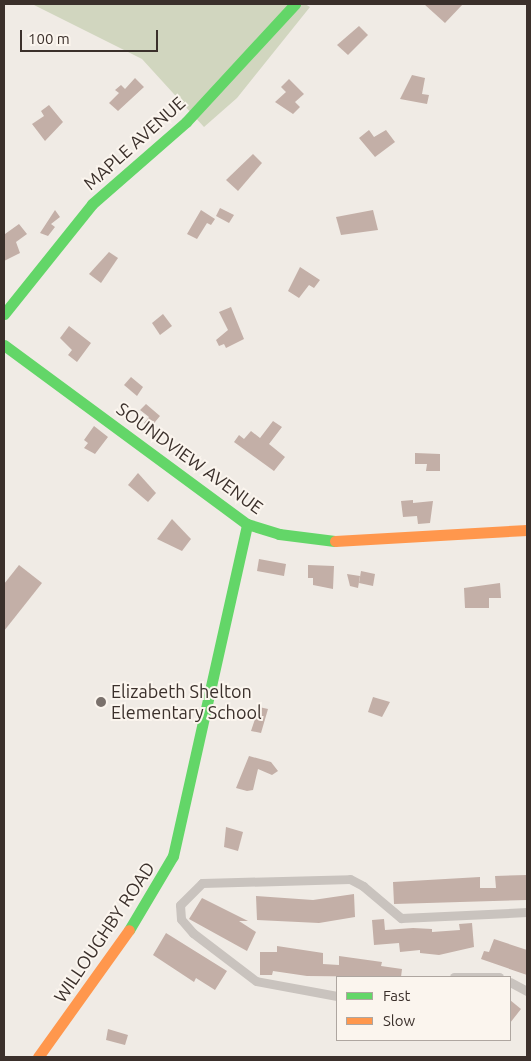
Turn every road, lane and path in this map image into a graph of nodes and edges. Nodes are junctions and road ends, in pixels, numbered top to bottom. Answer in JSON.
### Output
{"nodes":[{"id":1,"x":295,"y":4,"type":"edge"},
{"id":2,"x":4,"y":314,"type":"edge"},
{"id":3,"x":4,"y":344,"type":"edge"},
{"id":4,"x":247,"y":524,"type":"junction"},
{"id":5,"x":527,"y":530,"type":"edge"},
{"id":6,"x":527,"y":912,"type":"edge"},
{"id":7,"x":511,"y":983,"type":"edge"},
{"id":8,"x":527,"y":991,"type":"edge"},
{"id":9,"x":336,"y":996,"type":"edge"},
{"id":10,"x":38,"y":1057,"type":"edge"}],
"edges":[{"from":1,"to":2,"type":"street","name":"MAPLE AVENUE"},
{"from":3,"to":4,"type":"street","name":"SOUNDVIEW AVENUE"},
{"from":4,"to":5,"type":"street","name":"SOUNDVIEW AVENUE"},
{"from":4,"to":10,"type":"street","name":"WILLOUGHBY ROAD"},
{"from":6,"to":9,"type":"street"},
{"from":7,"to":8,"type":"street"}]}
